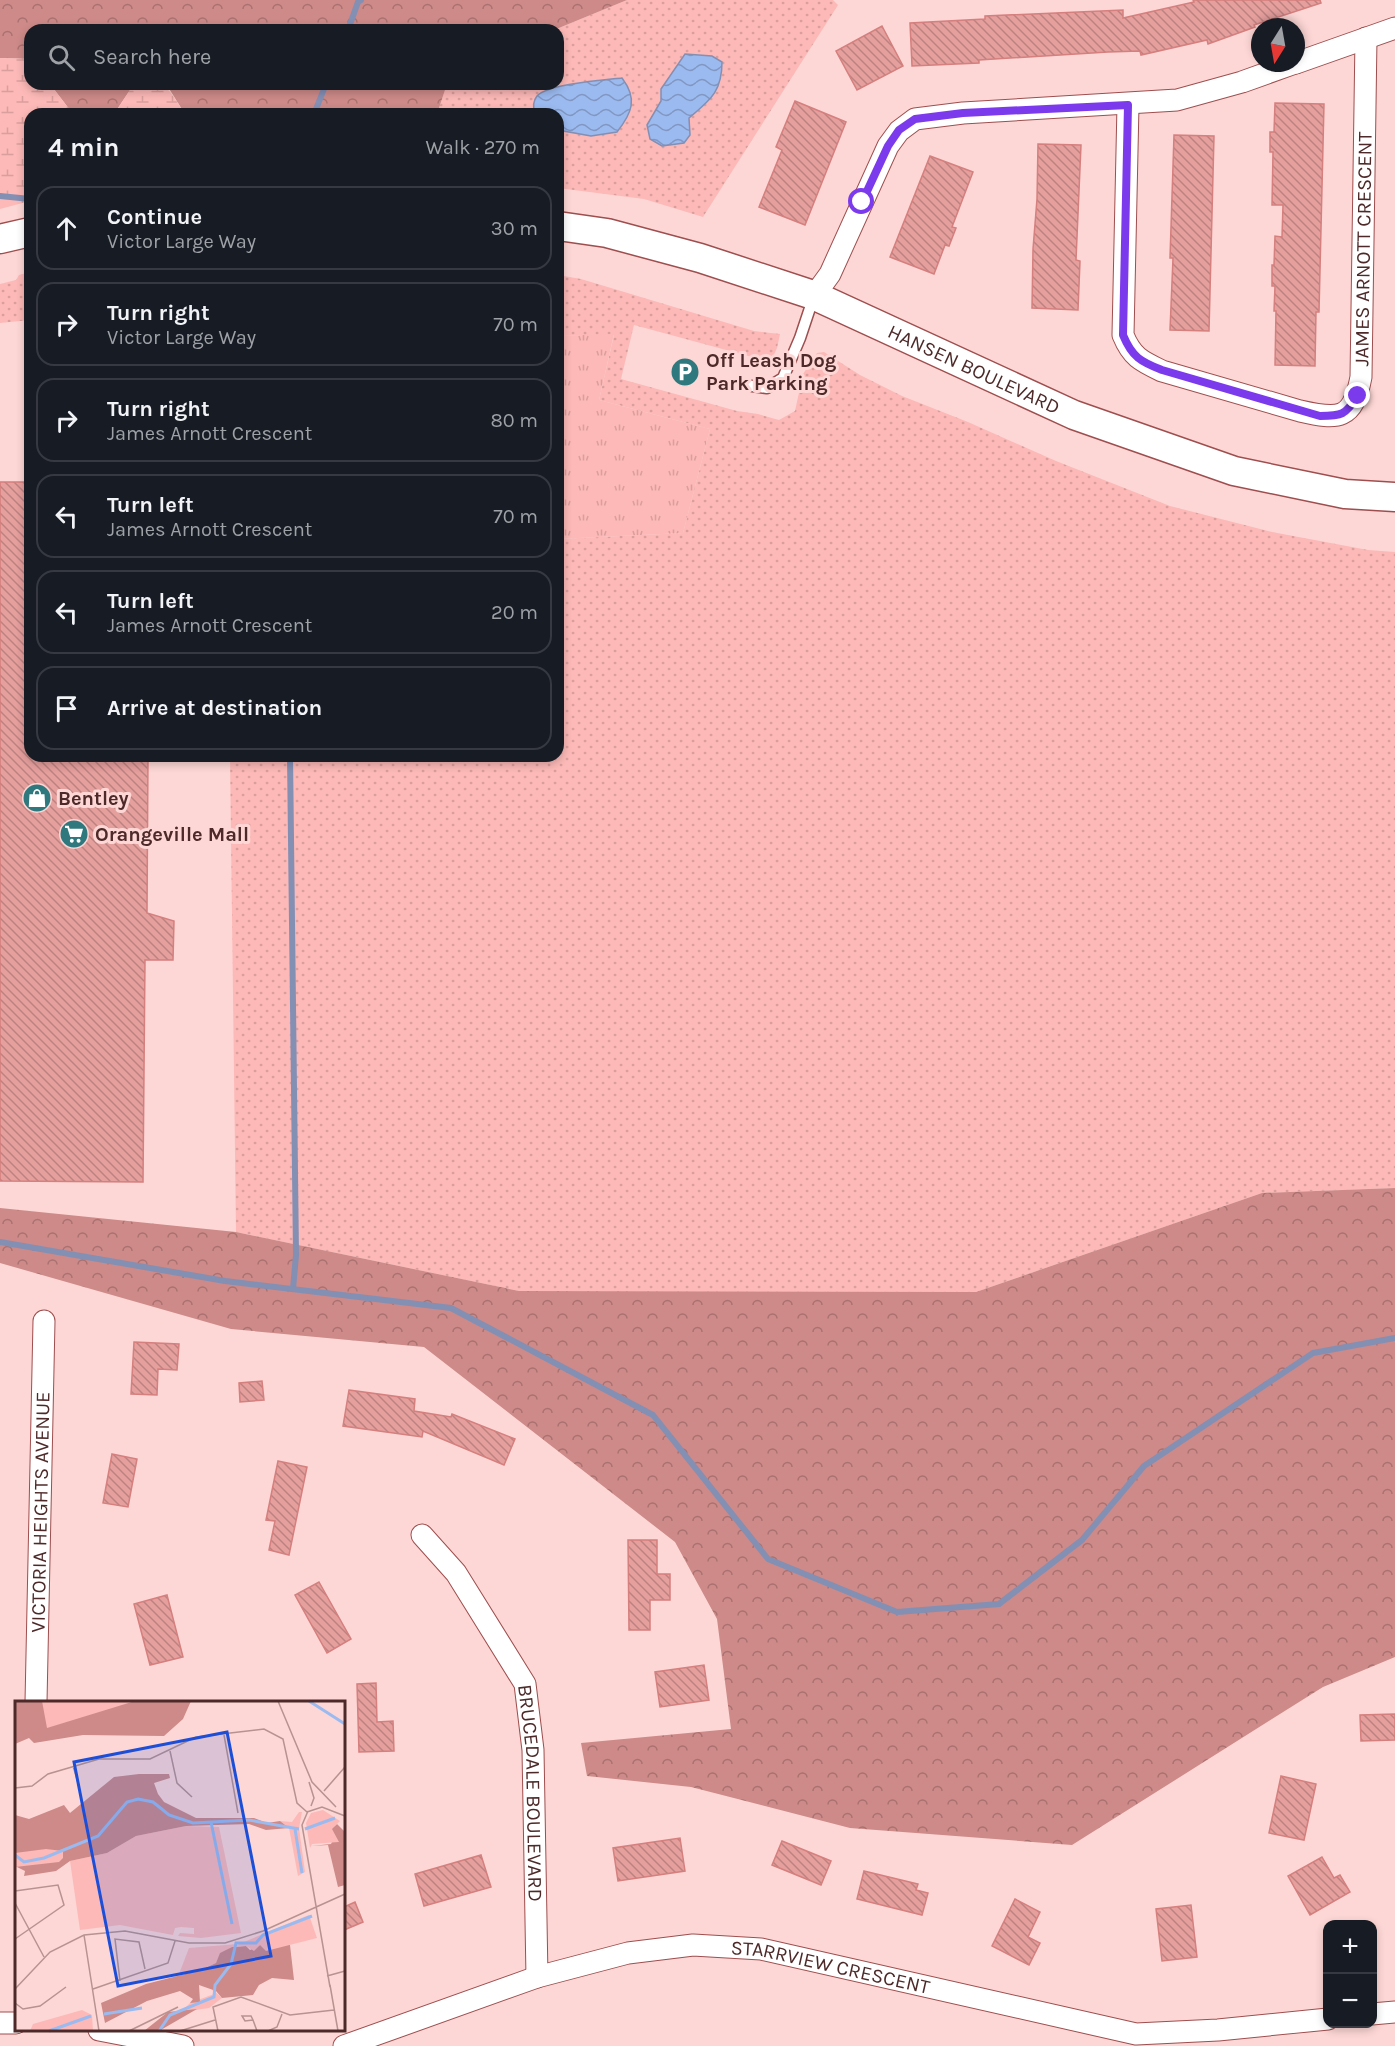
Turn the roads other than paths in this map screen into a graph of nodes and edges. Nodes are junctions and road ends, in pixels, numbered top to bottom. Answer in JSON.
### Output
{"nodes":[{"id":1,"x":1395,"y":28,"type":"edge"},
{"id":2,"x":1366,"y":38,"type":"junction"},
{"id":3,"x":1305,"y":59,"type":"edge"},
{"id":4,"x":1270,"y":72,"type":"edge"},
{"id":5,"x":1128,"y":105,"type":"junction"},
{"id":6,"x":564,"y":227,"type":"edge"},
{"id":7,"x":24,"y":233,"type":"edge"},
{"id":8,"x":0,"y":239,"type":"edge"},
{"id":9,"x":814,"y":296,"type":"junction"},
{"id":10,"x":745,"y":385,"type":"dead end"},
{"id":11,"x":1395,"y":497,"type":"edge"},
{"id":12,"x":44,"y":1321,"type":"dead end"},
{"id":13,"x":422,"y":1536,"type":"dead end"},
{"id":14,"x":36,"y":1701,"type":"edge"},
{"id":15,"x":537,"y":1977,"type":"junction"},
{"id":16,"x":1395,"y":2012,"type":"edge"},
{"id":17,"x":1377,"y":2014,"type":"edge"},
{"id":18,"x":1323,"y":2020,"type":"edge"},
{"id":19,"x":104,"y":2031,"type":"edge"},
{"id":20,"x":183,"y":2046,"type":"edge"},
{"id":21,"x":344,"y":2046,"type":"edge"}],
"edges":[{"from":1,"to":2,"type":"street"},
{"from":2,"to":3,"type":"street"},
{"from":2,"to":5,"type":"street","name":"JAMES ARNOTT CRESCENT"},
{"from":4,"to":5,"type":"street"},
{"from":5,"to":9,"type":"street"},
{"from":6,"to":9,"type":"street","name":"HANSEN BOULEVARD"},
{"from":7,"to":8,"type":"street"},
{"from":9,"to":10,"type":"lane"},
{"from":9,"to":11,"type":"street","name":"HANSEN BOULEVARD"},
{"from":12,"to":14,"type":"street","name":"VICTORIA HEIGHTS AVENUE"},
{"from":13,"to":15,"type":"street","name":"BRUCEDALE BOULEVARD"},
{"from":15,"to":18,"type":"street","name":"STARRVIEW CRESCENT"},
{"from":15,"to":21,"type":"street","name":"STARRVIEW CRESCENT"},
{"from":16,"to":17,"type":"street"},
{"from":19,"to":20,"type":"street"}]}
